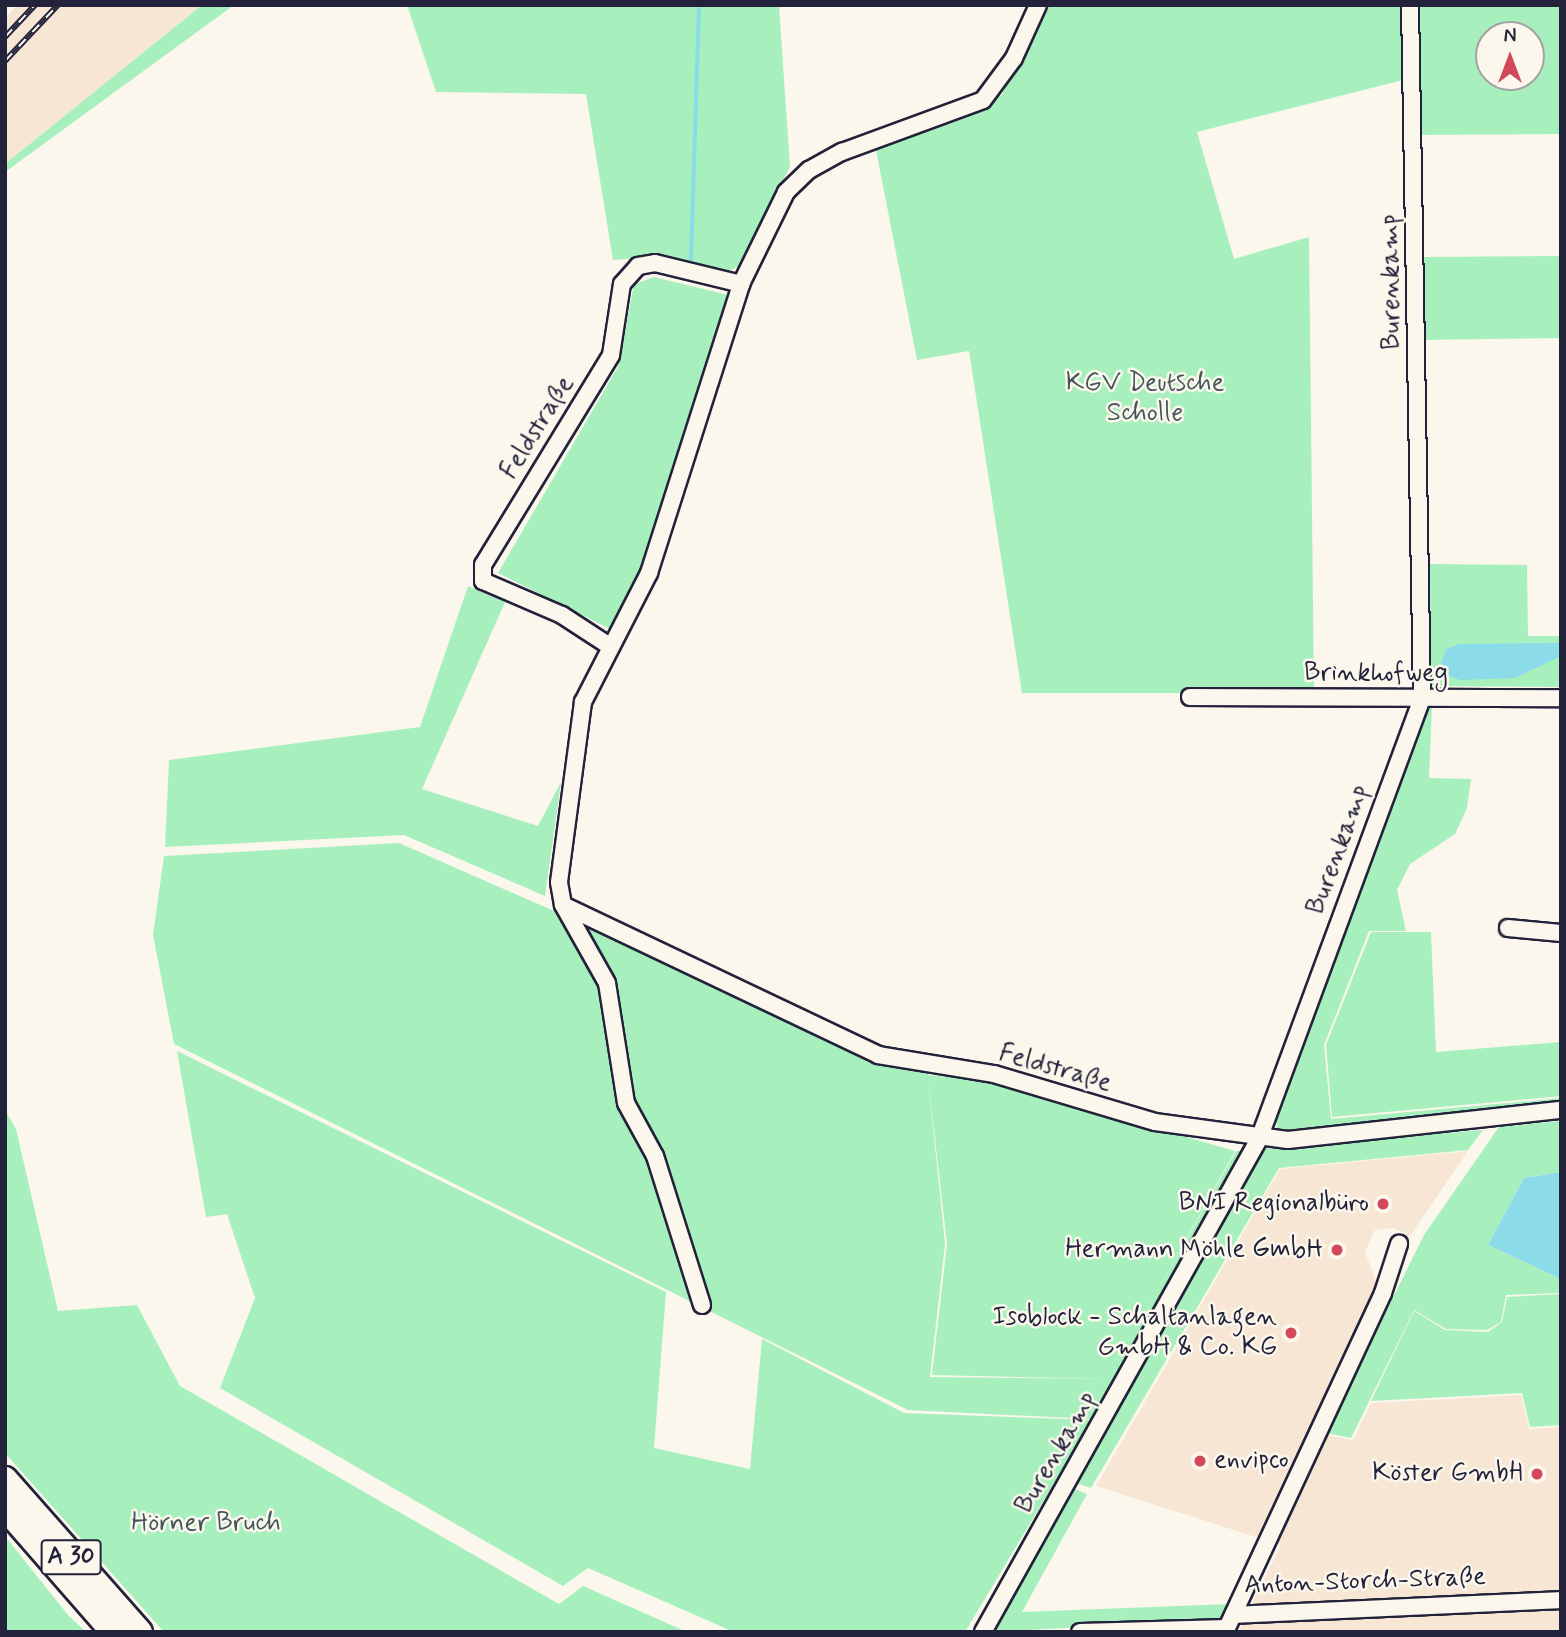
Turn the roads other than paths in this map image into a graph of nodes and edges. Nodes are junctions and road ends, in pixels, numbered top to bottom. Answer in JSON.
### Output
{"nodes":[{"id":1,"x":1038,"y":5,"type":"edge"},
{"id":2,"x":1410,"y":5,"type":"edge"},
{"id":3,"x":741,"y":284,"type":"junction"},
{"id":4,"x":608,"y":645,"type":"junction"},
{"id":5,"x":1190,"y":697,"type":"dead end"},
{"id":6,"x":1422,"y":698,"type":"junction"},
{"id":7,"x":1561,"y":698,"type":"edge"},
{"id":8,"x":567,"y":907,"type":"junction"},
{"id":9,"x":1508,"y":928,"type":"dead end"},
{"id":10,"x":1561,"y":933,"type":"edge"},
{"id":11,"x":1561,"y":1110,"type":"edge"},
{"id":12,"x":1259,"y":1139,"type":"junction"},
{"id":13,"x":1399,"y":1244,"type":"dead end"},
{"id":14,"x":702,"y":1305,"type":"dead end"},
{"id":15,"x":5,"y":1479,"type":"edge"},
{"id":16,"x":5,"y":1508,"type":"edge"},
{"id":17,"x":1561,"y":1600,"type":"edge"},
{"id":18,"x":1228,"y":1625,"type":"edge"},
{"id":19,"x":113,"y":1632,"type":"edge"},
{"id":20,"x":140,"y":1632,"type":"edge"},
{"id":21,"x":983,"y":1632,"type":"edge"},
{"id":22,"x":1080,"y":1632,"type":"edge"}],
"edges":[{"from":1,"to":3,"type":"street"},
{"from":2,"to":6,"type":"street","name":"Burenkamp"},
{"from":3,"to":4,"type":"street"},
{"from":3,"to":4,"type":"street","name":"Feldstraße"},
{"from":4,"to":8,"type":"street"},
{"from":5,"to":6,"type":"street","name":"Brinkhofweg"},
{"from":6,"to":7,"type":"street","name":"Brinkhofweg"},
{"from":6,"to":12,"type":"street","name":"Burenkamp"},
{"from":8,"to":12,"type":"street","name":"Feldstraße"},
{"from":8,"to":14,"type":"street"},
{"from":9,"to":10,"type":"street"},
{"from":11,"to":12,"type":"street","name":"Feldstraße"},
{"from":12,"to":21,"type":"street","name":"Burenkamp"},
{"from":13,"to":18,"type":"street","name":"Anton-Storch-Straße"},
{"from":15,"to":20,"type":"highway","number":"A 30"},
{"from":16,"to":19,"type":"highway","number":"A 30"},
{"from":17,"to":18,"type":"street","name":"Anton-Storch-Straße"},
{"from":18,"to":22,"type":"street"}]}
